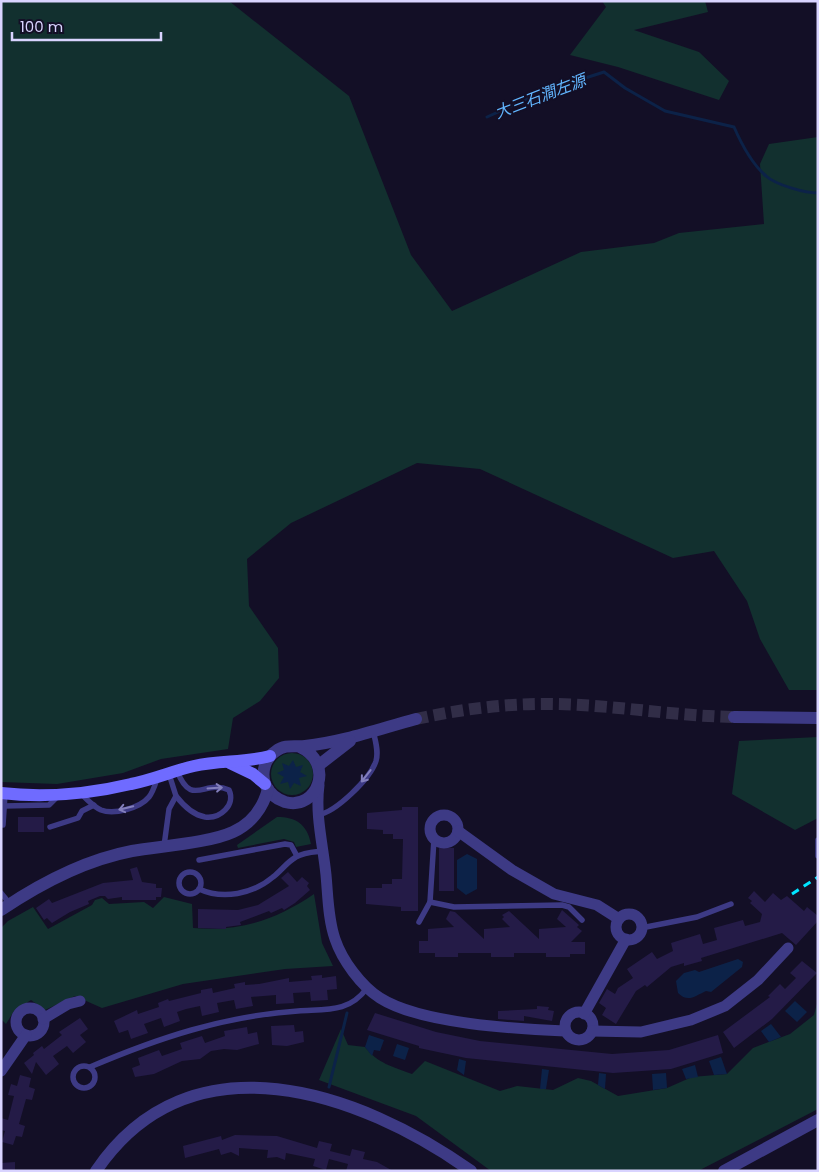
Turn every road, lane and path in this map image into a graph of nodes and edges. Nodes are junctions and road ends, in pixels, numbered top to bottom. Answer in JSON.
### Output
{"nodes":[{"id":1,"x":734,"y":716,"type":"tunnel mouth"},
{"id":2,"x":818,"y":718,"type":"edge"},
{"id":3,"x":416,"y":719,"type":"tunnel mouth"},
{"id":4,"x":373,"y":730,"type":"junction"},
{"id":5,"x":300,"y":747,"type":"junction"},
{"id":6,"x":270,"y":756,"type":"junction"},
{"id":7,"x":227,"y":763,"type":"junction"},
{"id":8,"x":319,"y":765,"type":"junction"},
{"id":9,"x":168,"y":774,"type":"junction"},
{"id":10,"x":319,"y":783,"type":"junction"},
{"id":11,"x":266,"y":786,"type":"junction"},
{"id":12,"x":80,"y":793,"type":"junction"},
{"id":13,"x":176,"y":796,"type":"junction"},
{"id":14,"x":4,"y":798,"type":"edge"},
{"id":15,"x":289,"y":802,"type":"junction"},
{"id":16,"x":94,"y":805,"type":"junction"},
{"id":17,"x":256,"y":815,"type":"junction"},
{"id":18,"x":318,"y":815,"type":"junction"},
{"id":19,"x":3,"y":825,"type":"dead end"},
{"id":20,"x":50,"y":827,"type":"dead end"},
{"id":21,"x":458,"y":831,"type":"junction"},
{"id":22,"x":434,"y":840,"type":"junction"},
{"id":23,"x":818,"y":840,"type":"edge"},
{"id":24,"x":164,"y":846,"type":"junction"},
{"id":25,"x":323,"y":851,"type":"junction"},
{"id":26,"x":298,"y":856,"type":"junction"},
{"id":27,"x":818,"y":856,"type":"edge"},
{"id":28,"x":199,"y":860,"type":"dead end"},
{"id":29,"x":199,"y":889,"type":"dead end"},
{"id":30,"x":1,"y":893,"type":"edge"},
{"id":31,"x":430,"y":902,"type":"junction"},
{"id":32,"x":731,"y":904,"type":"dead end"},
{"id":33,"x":6,"y":907,"type":"edge"},
{"id":34,"x":619,"y":919,"type":"junction"},
{"id":35,"x":582,"y":920,"type":"dead end"},
{"id":36,"x":418,"y":922,"type":"dead end"},
{"id":37,"x":641,"y":928,"type":"junction"},
{"id":38,"x":626,"y":939,"type":"junction"},
{"id":39,"x":788,"y":948,"type":"dead end"},
{"id":40,"x":367,"y":988,"type":"junction"},
{"id":41,"x":80,"y":1001,"type":"dead end"},
{"id":42,"x":584,"y":1014,"type":"junction"},
{"id":43,"x":43,"y":1019,"type":"junction"},
{"id":44,"x":565,"y":1031,"type":"junction"},
{"id":45,"x":592,"y":1031,"type":"junction"},
{"id":46,"x":26,"y":1035,"type":"junction"},
{"id":47,"x":90,"y":1067,"type":"junction"},
{"id":48,"x":1,"y":1071,"type":"edge"},
{"id":49,"x":818,"y":1120,"type":"edge"},
{"id":50,"x":96,"y":1171,"type":"edge"},
{"id":51,"x":471,"y":1171,"type":"edge"},
{"id":52,"x":724,"y":1171,"type":"edge"}],
"edges":[{"from":1,"to":2,"type":"street"},
{"from":3,"to":4,"type":"street"},
{"from":4,"to":5,"type":"street"},
{"from":4,"to":8,"type":"street"},
{"from":4,"to":18,"type":"lane","one_way":true},
{"from":5,"to":6,"type":"street"},
{"from":5,"to":8,"type":"street"},
{"from":6,"to":7,"type":"main road"},
{"from":6,"to":11,"type":"street"},
{"from":7,"to":9,"type":"main road"},
{"from":7,"to":11,"type":"main road"},
{"from":8,"to":10,"type":"street"},
{"from":9,"to":12,"type":"main road"},
{"from":9,"to":13,"type":"lane"},
{"from":9,"to":13,"type":"lane","one_way":true},
{"from":9,"to":16,"type":"lane","one_way":true},
{"from":10,"to":15,"type":"street"},
{"from":10,"to":18,"type":"street"},
{"from":11,"to":15,"type":"street"},
{"from":11,"to":17,"type":"street"},
{"from":12,"to":14,"type":"main road"},
{"from":12,"to":16,"type":"lane"},
{"from":13,"to":24,"type":"lane"},
{"from":14,"to":19,"type":"lane"},
{"from":15,"to":17,"type":"street"},
{"from":15,"to":18,"type":"street"},
{"from":16,"to":20,"type":"lane"},
{"from":17,"to":24,"type":"street"},
{"from":18,"to":25,"type":"street"},
{"from":21,"to":22,"type":"street"},
{"from":21,"to":22,"type":"street"},
{"from":21,"to":34,"type":"street"},
{"from":22,"to":31,"type":"lane"},
{"from":23,"to":27,"type":"lane"},
{"from":24,"to":33,"type":"street"},
{"from":25,"to":26,"type":"lane"},
{"from":25,"to":40,"type":"street"},
{"from":26,"to":28,"type":"lane"},
{"from":26,"to":29,"type":"lane"},
{"from":30,"to":33,"type":"lane"},
{"from":31,"to":35,"type":"lane"},
{"from":31,"to":36,"type":"lane"},
{"from":32,"to":37,"type":"lane"},
{"from":34,"to":37,"type":"street"},
{"from":34,"to":38,"type":"street"},
{"from":37,"to":38,"type":"street"},
{"from":38,"to":42,"type":"street"},
{"from":39,"to":45,"type":"street"},
{"from":40,"to":44,"type":"street"},
{"from":40,"to":47,"type":"lane"},
{"from":41,"to":43,"type":"street"},
{"from":42,"to":44,"type":"street"},
{"from":42,"to":45,"type":"street"},
{"from":43,"to":46,"type":"street"},
{"from":43,"to":46,"type":"street"},
{"from":44,"to":45,"type":"street"},
{"from":46,"to":48,"type":"street"},
{"from":47,"to":47,"type":"lane"},
{"from":49,"to":52,"type":"street"},
{"from":50,"to":51,"type":"street"}]}
